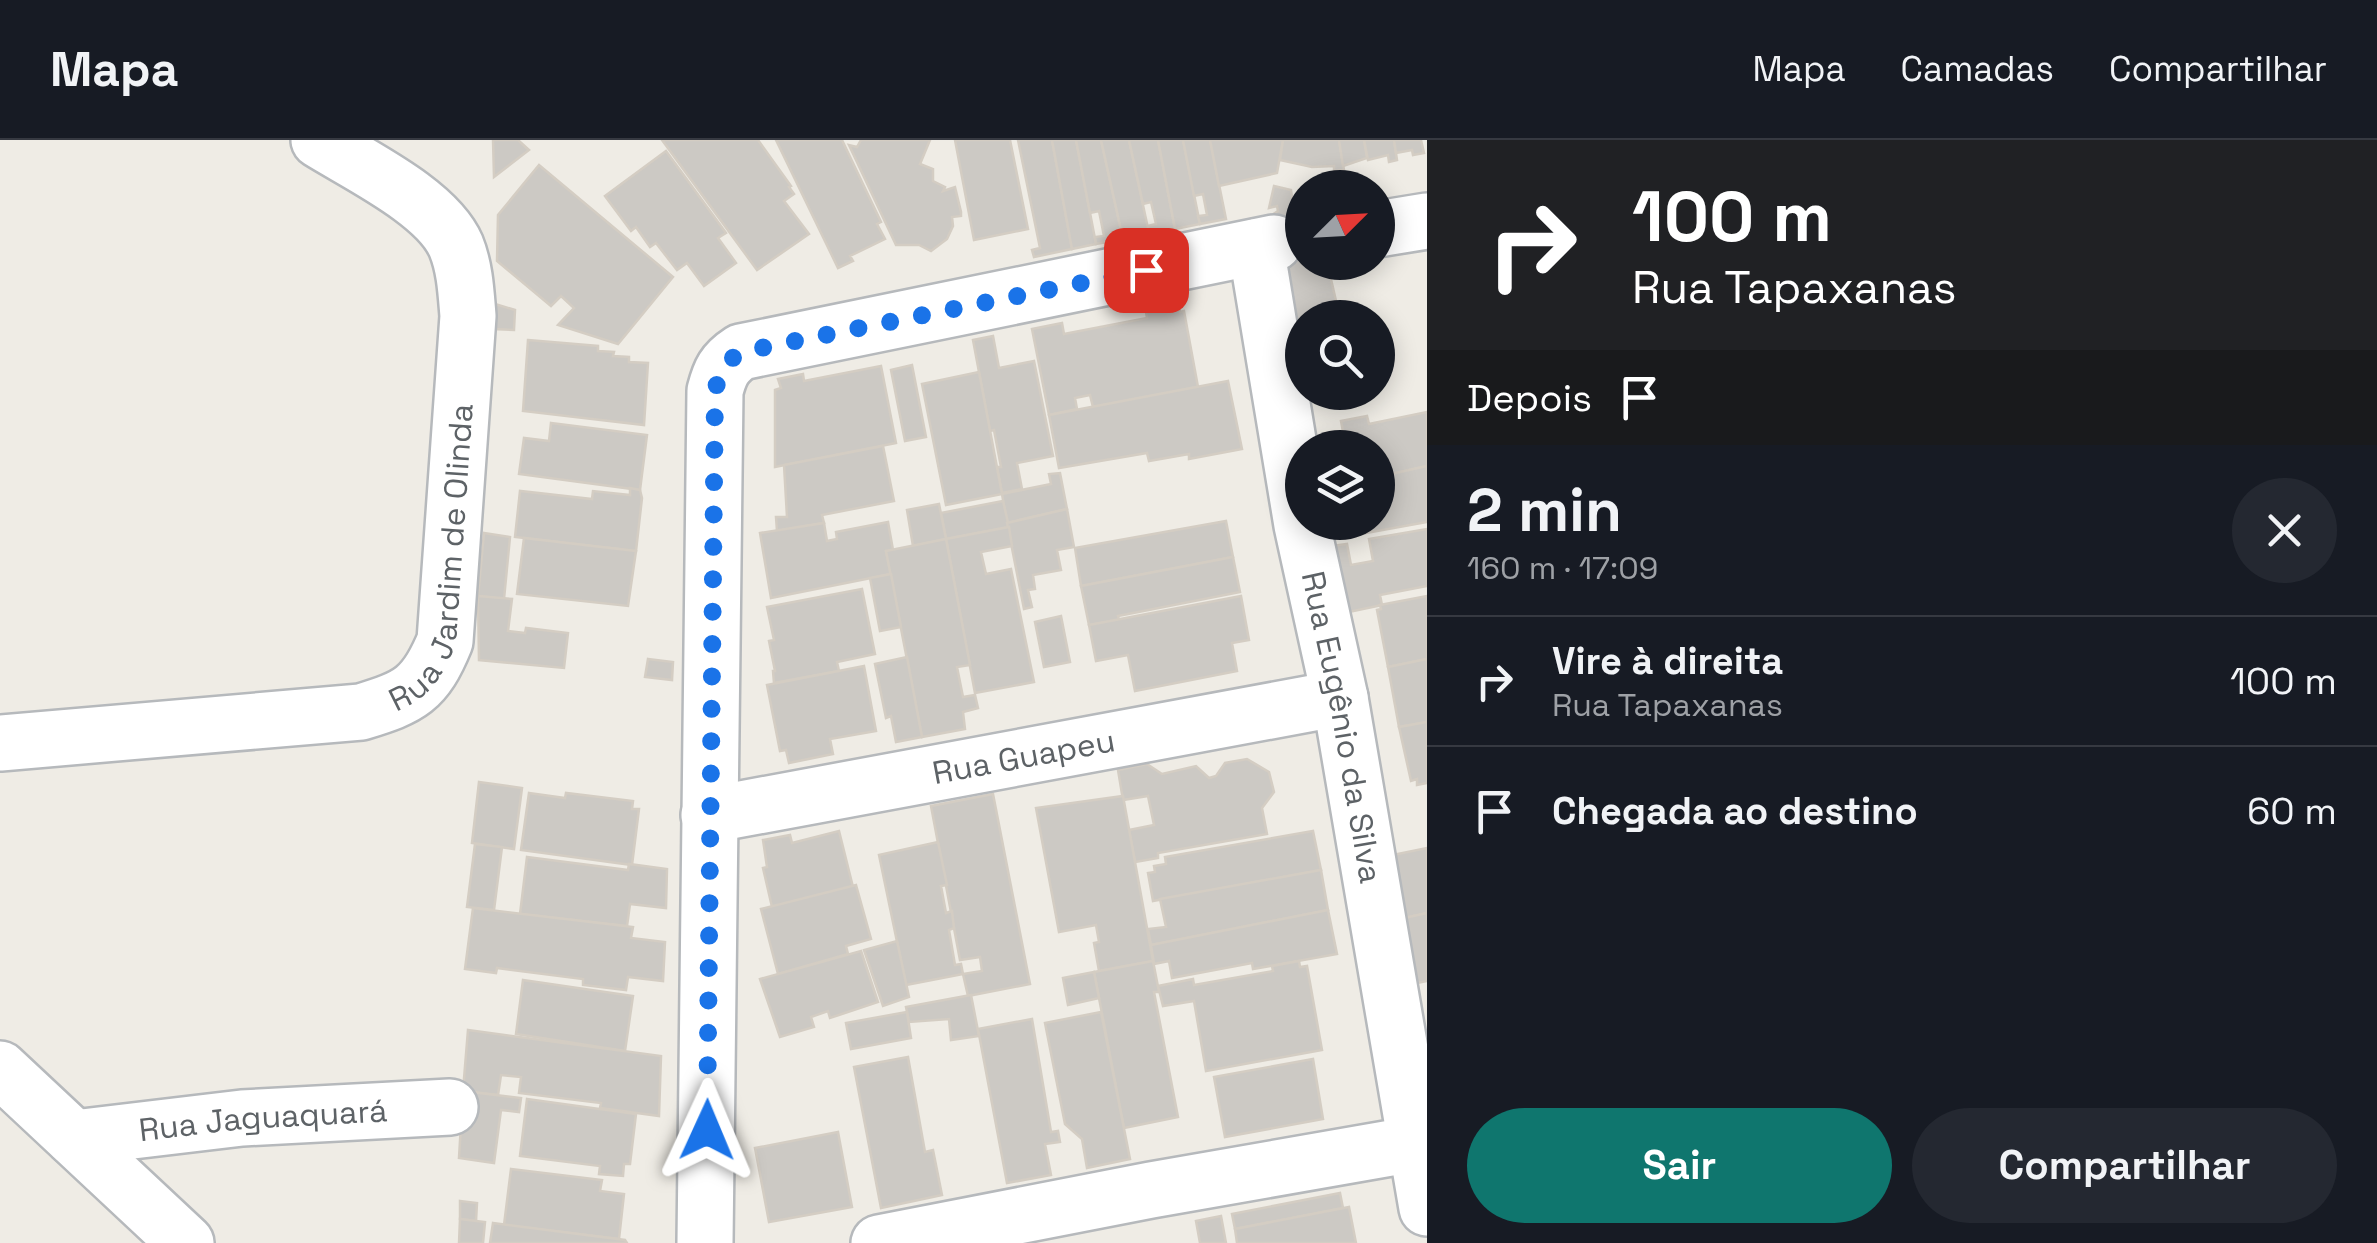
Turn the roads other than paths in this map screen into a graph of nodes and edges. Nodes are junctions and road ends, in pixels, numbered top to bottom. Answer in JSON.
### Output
{"nodes":[{"id":1,"x":319,"y":140,"type":"edge"},
{"id":2,"x":1427,"y":222,"type":"edge"},
{"id":3,"x":1395,"y":227,"type":"edge"},
{"id":4,"x":1340,"y":698,"type":"junction"},
{"id":5,"x":0,"y":743,"type":"edge"},
{"id":6,"x":709,"y":815,"type":"junction"},
{"id":7,"x":0,"y":1069,"type":"edge"},
{"id":8,"x":450,"y":1107,"type":"dead end"},
{"id":9,"x":74,"y":1138,"type":"junction"},
{"id":10,"x":1414,"y":1144,"type":"junction"},
{"id":11,"x":1427,"y":1208,"type":"edge"},
{"id":12,"x":186,"y":1243,"type":"edge"},
{"id":13,"x":705,"y":1243,"type":"edge"},
{"id":14,"x":879,"y":1243,"type":"edge"}],
"edges":[{"from":1,"to":5,"type":"street","name":"Rua Jardim de Olinda"},
{"from":2,"to":3,"type":"street"},
{"from":4,"to":6,"type":"street","name":"Rua Guapeu"},
{"from":4,"to":6,"type":"street","name":"Rua Eugênio da Silva"},
{"from":4,"to":10,"type":"street","name":"Rua Eugênio da Silva"},
{"from":6,"to":13,"type":"street"},
{"from":7,"to":9,"type":"street"},
{"from":8,"to":9,"type":"street","name":"Rua Jaguaquará"},
{"from":9,"to":12,"type":"street"},
{"from":10,"to":11,"type":"street","name":"Rua Eugênio da Silva"},
{"from":10,"to":14,"type":"street"}]}
